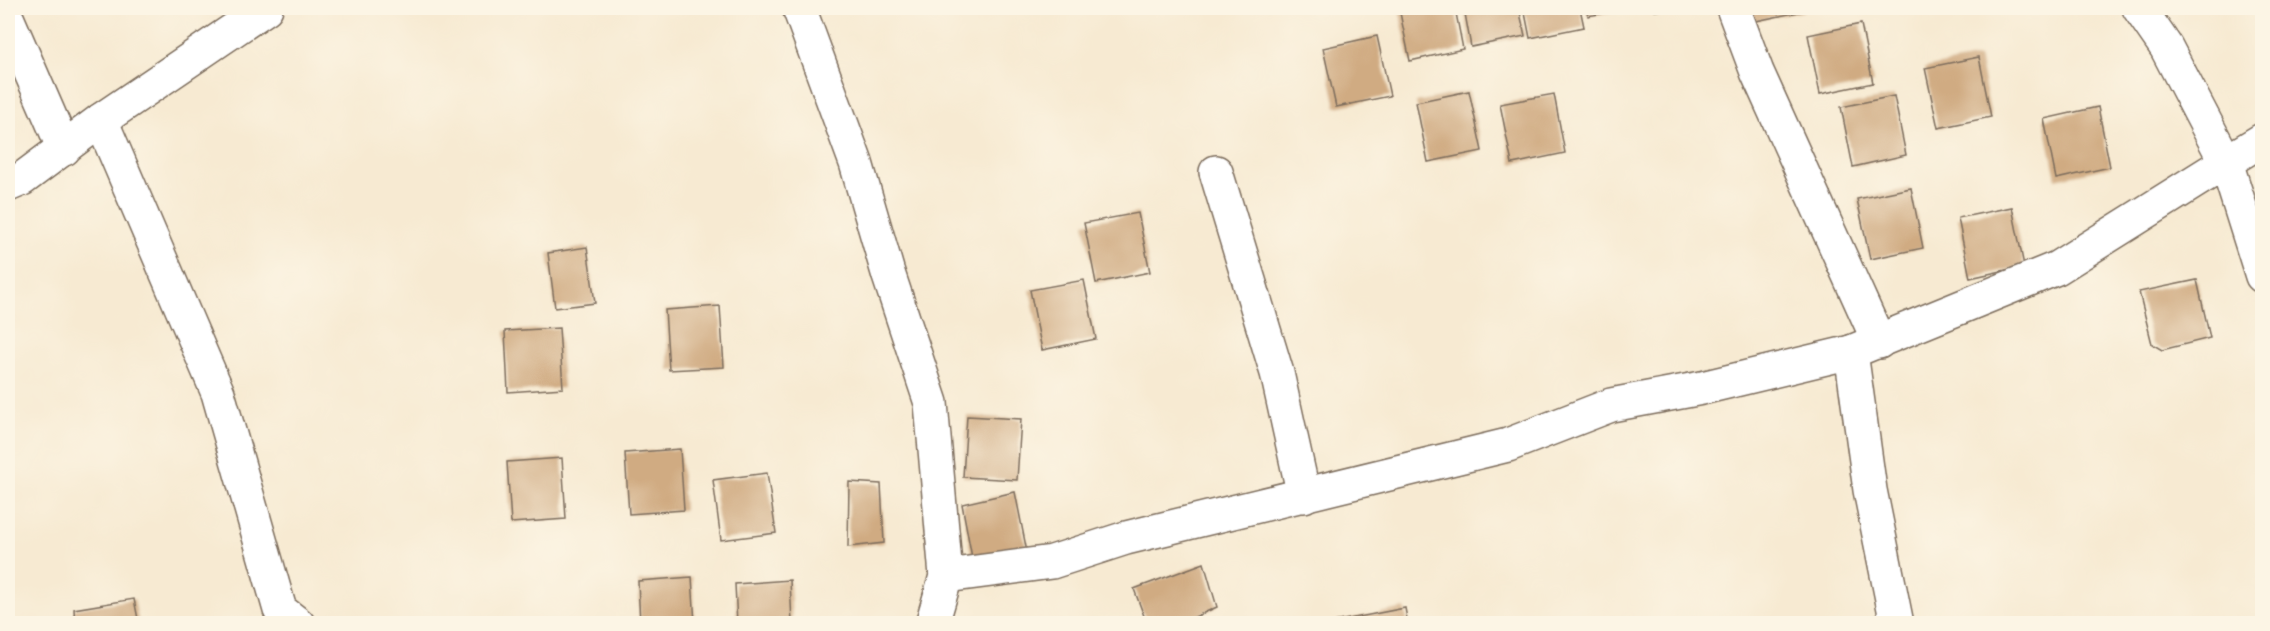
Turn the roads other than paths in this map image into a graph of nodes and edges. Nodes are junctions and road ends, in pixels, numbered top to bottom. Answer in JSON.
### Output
{"nodes":[{"id":1,"x":266,"y":8,"type":"edge"},
{"id":2,"x":798,"y":8,"type":"edge"},
{"id":3,"x":1733,"y":8,"type":"edge"},
{"id":4,"x":2139,"y":8,"type":"edge"},
{"id":5,"x":8,"y":20,"type":"edge"},
{"id":6,"x":101,"y":120,"type":"junction"},
{"id":7,"x":2262,"y":140,"type":"edge"},
{"id":8,"x":64,"y":149,"type":"junction"},
{"id":9,"x":2226,"y":162,"type":"junction"},
{"id":10,"x":1216,"y":172,"type":"dead end"},
{"id":11,"x":8,"y":185,"type":"edge"},
{"id":12,"x":2262,"y":276,"type":"edge"},
{"id":13,"x":1865,"y":347,"type":"junction"},
{"id":14,"x":1304,"y":496,"type":"junction"},
{"id":15,"x":946,"y":576,"type":"junction"},
{"id":16,"x":298,"y":624,"type":"edge"},
{"id":17,"x":932,"y":624,"type":"edge"},
{"id":18,"x":1897,"y":624,"type":"edge"}],
"edges":[{"from":1,"to":6,"type":"street"},
{"from":2,"to":15,"type":"street"},
{"from":3,"to":13,"type":"street"},
{"from":4,"to":9,"type":"street"},
{"from":5,"to":8,"type":"street"},
{"from":6,"to":8,"type":"street"},
{"from":6,"to":16,"type":"street"},
{"from":7,"to":9,"type":"street"},
{"from":8,"to":11,"type":"street"},
{"from":9,"to":12,"type":"street"},
{"from":9,"to":13,"type":"street"},
{"from":10,"to":14,"type":"street"},
{"from":13,"to":14,"type":"street"},
{"from":13,"to":18,"type":"street"},
{"from":14,"to":15,"type":"street"},
{"from":15,"to":17,"type":"street"}]}
